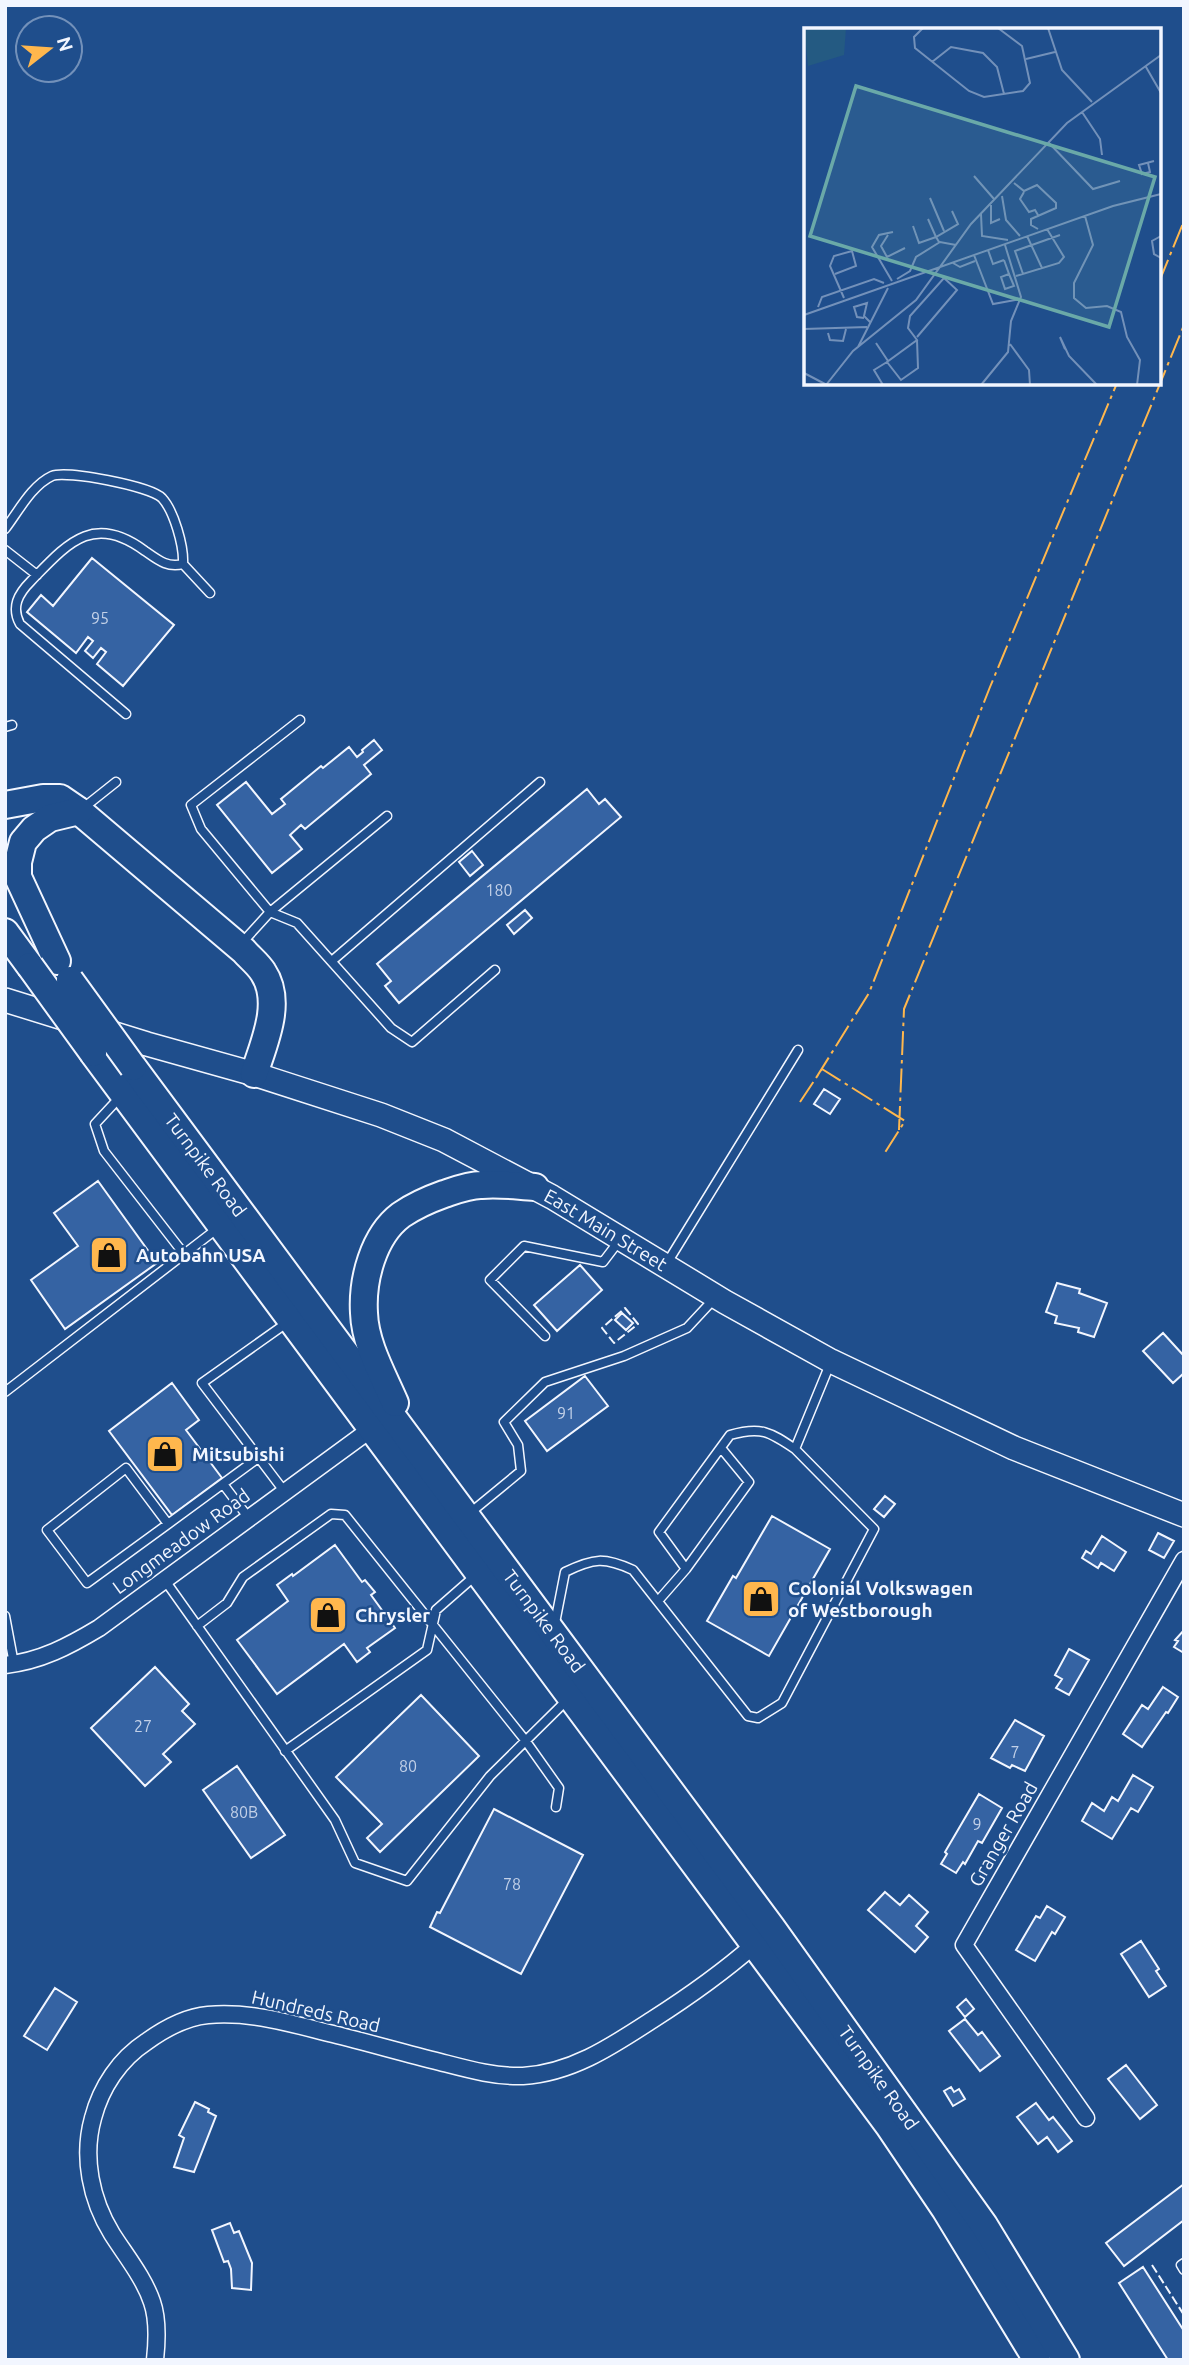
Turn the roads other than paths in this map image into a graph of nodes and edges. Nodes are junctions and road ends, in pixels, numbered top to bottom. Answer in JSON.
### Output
{"nodes":[{"id":1,"x":5,"y":528,"type":"edge"},
{"id":2,"x":5,"y":550,"type":"edge"},
{"id":3,"x":183,"y":564,"type":"junction"},
{"id":4,"x":37,"y":575,"type":"junction"},
{"id":5,"x":210,"y":593,"type":"dead end"},
{"id":6,"x":126,"y":714,"type":"dead end"},
{"id":7,"x":300,"y":720,"type":"dead end"},
{"id":8,"x":116,"y":782,"type":"dead end"},
{"id":9,"x":540,"y":782,"type":"dead end"},
{"id":10,"x":5,"y":805,"type":"edge"},
{"id":11,"x":79,"y":811,"type":"junction"},
{"id":12,"x":387,"y":816,"type":"dead end"},
{"id":13,"x":5,"y":892,"type":"edge"},
{"id":14,"x":270,"y":912,"type":"junction"},
{"id":15,"x":5,"y":932,"type":"edge"},
{"id":16,"x":239,"y":946,"type":"junction"},
{"id":17,"x":332,"y":960,"type":"junction"},
{"id":18,"x":63,"y":970,"type":"junction"},
{"id":19,"x":495,"y":970,"type":"dead end"},
{"id":20,"x":5,"y":1000,"type":"edge"},
{"id":21,"x":798,"y":1050,"type":"dead end"},
{"id":22,"x":254,"y":1074,"type":"junction"},
{"id":23,"x":123,"y":1094,"type":"junction"},
{"id":24,"x":535,"y":1187,"type":"junction"},
{"id":25,"x":221,"y":1226,"type":"junction"},
{"id":26,"x":621,"y":1239,"type":"junction"},
{"id":27,"x":184,"y":1254,"type":"junction"},
{"id":28,"x":666,"y":1265,"type":"junction"},
{"id":29,"x":716,"y":1297,"type":"junction"},
{"id":30,"x":291,"y":1320,"type":"junction"},
{"id":31,"x":545,"y":1336,"type":"dead end"},
{"id":32,"x":831,"y":1361,"type":"junction"},
{"id":33,"x":5,"y":1392,"type":"edge"},
{"id":34,"x":371,"y":1429,"type":"junction"},
{"id":35,"x":413,"y":1444,"type":"junction"},
{"id":36,"x":721,"y":1448,"type":"junction"},
{"id":37,"x":795,"y":1449,"type":"junction"},
{"id":38,"x":258,"y":1458,"type":"junction"},
{"id":39,"x":223,"y":1484,"type":"junction"},
{"id":40,"x":284,"y":1491,"type":"junction"},
{"id":41,"x":1184,"y":1514,"type":"edge"},
{"id":42,"x":467,"y":1516,"type":"junction"},
{"id":43,"x":248,"y":1517,"type":"junction"},
{"id":44,"x":168,"y":1524,"type":"junction"},
{"id":45,"x":1184,"y":1560,"type":"edge"},
{"id":46,"x":686,"y":1569,"type":"junction"},
{"id":47,"x":478,"y":1573,"type":"junction"},
{"id":48,"x":164,"y":1579,"type":"junction"},
{"id":49,"x":658,"y":1601,"type":"junction"},
{"id":50,"x":5,"y":1616,"type":"edge"},
{"id":51,"x":433,"y":1624,"type":"junction"},
{"id":52,"x":197,"y":1626,"type":"junction"},
{"id":53,"x":554,"y":1631,"type":"junction"},
{"id":54,"x":9,"y":1664,"type":"edge"},
{"id":55,"x":570,"y":1697,"type":"junction"},
{"id":56,"x":525,"y":1740,"type":"junction"},
{"id":57,"x":285,"y":1751,"type":"junction"},
{"id":58,"x":556,"y":1807,"type":"dead end"},
{"id":59,"x":754,"y":1945,"type":"junction"},
{"id":60,"x":1086,"y":2118,"type":"dead end"},
{"id":61,"x":1184,"y":2263,"type":"edge"},
{"id":62,"x":1184,"y":2270,"type":"edge"},
{"id":63,"x":155,"y":2360,"type":"edge"},
{"id":64,"x":1037,"y":2360,"type":"edge"},
{"id":65,"x":1066,"y":2360,"type":"edge"}],
"edges":[{"from":1,"to":3,"type":"lane"},
{"from":2,"to":4,"type":"lane"},
{"from":3,"to":4,"type":"lane"},
{"from":3,"to":5,"type":"lane"},
{"from":4,"to":6,"type":"lane"},
{"from":7,"to":14,"type":"lane"},
{"from":8,"to":11,"type":"lane"},
{"from":9,"to":17,"type":"lane"},
{"from":10,"to":11,"type":"highway"},
{"from":11,"to":16,"type":"highway"},
{"from":11,"to":18,"type":"highway"},
{"from":12,"to":14,"type":"lane"},
{"from":13,"to":18,"type":"highway","name":"Turnpike Road"},
{"from":14,"to":16,"type":"lane"},
{"from":14,"to":17,"type":"lane"},
{"from":15,"to":23,"type":"highway","name":"Turnpike Road","bridge":true},
{"from":16,"to":22,"type":"highway"},
{"from":17,"to":19,"type":"lane"},
{"from":18,"to":35,"type":"highway","name":"Turnpike Road","bridge":true},
{"from":20,"to":22,"type":"main road","name":"East Main Street"},
{"from":21,"to":28,"type":"lane"},
{"from":22,"to":24,"type":"main road","name":"East Main Street"},
{"from":23,"to":25,"type":"highway","name":"Turnpike Road"},
{"from":23,"to":27,"type":"lane"},
{"from":24,"to":26,"type":"main road","name":"East Main Street"},
{"from":24,"to":35,"type":"highway"},
{"from":25,"to":27,"type":"lane"},
{"from":25,"to":30,"type":"highway","name":"Turnpike Road"},
{"from":26,"to":28,"type":"main road","name":"East Main Street"},
{"from":26,"to":31,"type":"lane"},
{"from":27,"to":33,"type":"lane"},
{"from":28,"to":29,"type":"main road","name":"East Main Street"},
{"from":29,"to":32,"type":"main road","name":"East Main Street"},
{"from":29,"to":42,"type":"lane"},
{"from":30,"to":34,"type":"highway","name":"Turnpike Road"},
{"from":30,"to":38,"type":"lane"},
{"from":32,"to":37,"type":"lane"},
{"from":32,"to":41,"type":"main road","name":"East Main Street"},
{"from":34,"to":40,"type":"street","name":"Longmeadow Road"},
{"from":34,"to":47,"type":"highway","name":"Turnpike Road"},
{"from":35,"to":42,"type":"highway","name":"Turnpike Road"},
{"from":36,"to":37,"type":"lane"},
{"from":36,"to":46,"type":"lane"},
{"from":36,"to":46,"type":"lane"},
{"from":37,"to":49,"type":"lane"},
{"from":38,"to":39,"type":"lane"},
{"from":38,"to":40,"type":"lane"},
{"from":39,"to":43,"type":"lane"},
{"from":39,"to":44,"type":"lane"},
{"from":40,"to":43,"type":"street","name":"Longmeadow Road"},
{"from":42,"to":53,"type":"highway","name":"Turnpike Road"},
{"from":43,"to":48,"type":"street","name":"Longmeadow Road"},
{"from":44,"to":44,"type":"lane"},
{"from":45,"to":60,"type":"street","name":"Granger Road"},
{"from":46,"to":49,"type":"lane"},
{"from":47,"to":51,"type":"lane"},
{"from":47,"to":55,"type":"highway","name":"Turnpike Road"},
{"from":48,"to":52,"type":"lane"},
{"from":48,"to":54,"type":"street","name":"Longmeadow Road"},
{"from":49,"to":53,"type":"lane"},
{"from":50,"to":54,"type":"lane"},
{"from":51,"to":52,"type":"lane"},
{"from":51,"to":56,"type":"lane"},
{"from":51,"to":57,"type":"lane"},
{"from":52,"to":57,"type":"lane"},
{"from":53,"to":65,"type":"highway","name":"Turnpike Road"},
{"from":55,"to":56,"type":"lane"},
{"from":55,"to":59,"type":"highway","name":"Turnpike Road"},
{"from":56,"to":57,"type":"lane"},
{"from":56,"to":58,"type":"lane"},
{"from":59,"to":63,"type":"street","name":"Hundreds Road"},
{"from":59,"to":64,"type":"highway","name":"Turnpike Road"},
{"from":61,"to":62,"type":"lane"}]}
